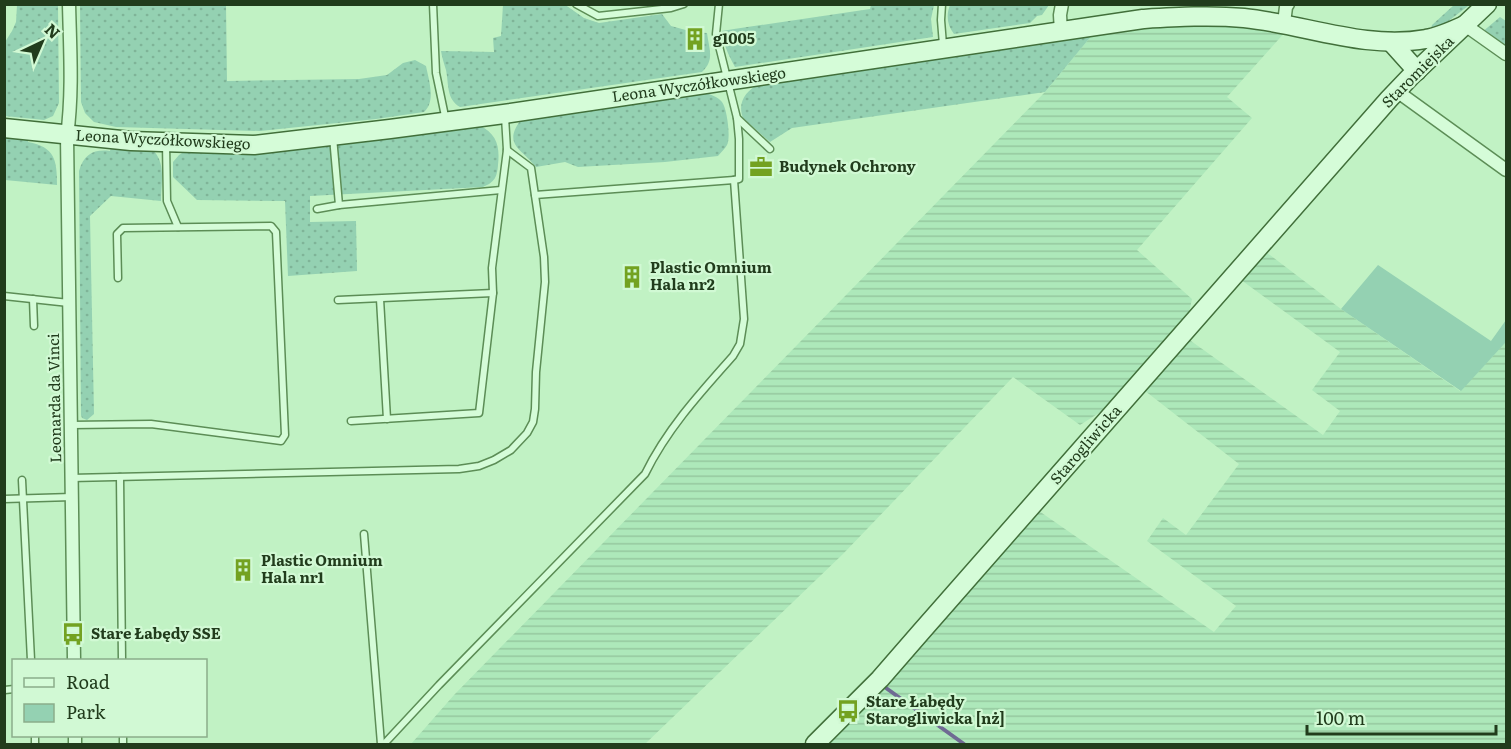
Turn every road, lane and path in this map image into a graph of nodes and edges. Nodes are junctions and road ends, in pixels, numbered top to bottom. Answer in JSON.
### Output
{"nodes":[{"id":1,"x":69,"y":4,"type":"edge"},
{"id":2,"x":433,"y":4,"type":"edge"},
{"id":3,"x":576,"y":4,"type":"edge"},
{"id":4,"x":684,"y":4,"type":"edge"},
{"id":5,"x":719,"y":4,"type":"edge"},
{"id":6,"x":942,"y":4,"type":"edge"},
{"id":7,"x":1062,"y":4,"type":"edge"},
{"id":8,"x":1288,"y":4,"type":"edge"},
{"id":9,"x":1487,"y":4,"type":"edge"},
{"id":10,"x":1142,"y":12,"type":"edge"},
{"id":11,"x":1284,"y":23,"type":"junction"},
{"id":12,"x":1465,"y":26,"type":"junction"},
{"id":13,"x":1061,"y":32,"type":"junction"},
{"id":14,"x":1396,"y":42,"type":"junction"},
{"id":15,"x":944,"y":49,"type":"junction"},
{"id":16,"x":1506,"y":54,"type":"edge"},
{"id":17,"x":1418,"y":70,"type":"junction"},
{"id":18,"x":728,"y":81,"type":"junction"},
{"id":19,"x":1397,"y":90,"type":"junction"},
{"id":20,"x":504,"y":114,"type":"junction"},
{"id":21,"x":736,"y":118,"type":"junction"},
{"id":22,"x":447,"y":121,"type":"junction"},
{"id":23,"x":4,"y":128,"type":"edge"},
{"id":24,"x":67,"y":136,"type":"junction"},
{"id":25,"x":333,"y":136,"type":"junction"},
{"id":26,"x":1351,"y":141,"type":"joint"},
{"id":27,"x":166,"y":144,"type":"junction"},
{"id":28,"x":770,"y":149,"type":"dead end"},
{"id":29,"x":507,"y":150,"type":"junction"},
{"id":30,"x":1506,"y":170,"type":"edge"},
{"id":31,"x":734,"y":180,"type":"junction"},
{"id":32,"x":501,"y":190,"type":"junction"},
{"id":33,"x":535,"y":195,"type":"junction"},
{"id":34,"x":339,"y":205,"type":"junction"},
{"id":35,"x":317,"y":209,"type":"dead end"},
{"id":36,"x":178,"y":227,"type":"junction"},
{"id":37,"x":118,"y":278,"type":"dead end"},
{"id":38,"x":493,"y":293,"type":"junction"},
{"id":39,"x":4,"y":296,"type":"edge"},
{"id":40,"x":33,"y":299,"type":"junction"},
{"id":41,"x":380,"y":299,"type":"junction"},
{"id":42,"x":338,"y":300,"type":"dead end"},
{"id":43,"x":69,"y":303,"type":"junction"},
{"id":44,"x":34,"y":326,"type":"dead end"},
{"id":45,"x":387,"y":419,"type":"junction"},
{"id":46,"x":351,"y":421,"type":"dead end"},
{"id":47,"x":71,"y":425,"type":"junction"},
{"id":48,"x":120,"y":477,"type":"junction"},
{"id":49,"x":71,"y":478,"type":"junction"},
{"id":50,"x":22,"y":480,"type":"dead end"},
{"id":51,"x":72,"y":497,"type":"junction"},
{"id":52,"x":4,"y":499,"type":"edge"},
{"id":53,"x":23,"y":499,"type":"junction"},
{"id":54,"x":364,"y":534,"type":"dead end"},
{"id":55,"x":31,"y":659,"type":"edge"},
{"id":56,"x":74,"y":659,"type":"edge"},
{"id":57,"x":122,"y":659,"type":"edge"},
{"id":58,"x":382,"y":744,"type":"edge"},
{"id":59,"x":814,"y":744,"type":"edge"}],
"edges":[{"from":1,"to":24,"type":"street","name":"Leonarda da Vinci"},
{"from":2,"to":22,"type":"lane"},
{"from":3,"to":4,"type":"lane"},
{"from":5,"to":18,"type":"lane"},
{"from":6,"to":15,"type":"lane"},
{"from":7,"to":13,"type":"street"},
{"from":8,"to":11,"type":"street"},
{"from":9,"to":12,"type":"street","name":"Staromiejska"},
{"from":10,"to":11,"type":"street","name":"Leona Wyczółkowskiego"},
{"from":10,"to":13,"type":"street","name":"Leona Wyczółkowskiego"},
{"from":11,"to":14,"type":"street","name":"Leona Wyczółkowskiego"},
{"from":12,"to":14,"type":"street","name":"Leona Wyczółkowskiego"},
{"from":12,"to":16,"type":"street"},
{"from":12,"to":17,"type":"street","name":"Staromiejska"},
{"from":13,"to":15,"type":"street","name":"Leona Wyczółkowskiego"},
{"from":14,"to":17,"type":"street"},
{"from":15,"to":18,"type":"street","name":"Leona Wyczółkowskiego"},
{"from":17,"to":19,"type":"street","name":"Staromiejska"},
{"from":18,"to":20,"type":"street","name":"Leona Wyczółkowskiego"},
{"from":18,"to":21,"type":"lane"},
{"from":19,"to":26,"type":"street","name":"Staromiejska"},
{"from":19,"to":30,"type":"street"},
{"from":20,"to":22,"type":"street","name":"Leona Wyczółkowskiego"},
{"from":20,"to":29,"type":"lane"},
{"from":21,"to":28,"type":"lane"},
{"from":21,"to":31,"type":"lane"},
{"from":22,"to":25,"type":"street","name":"Leona Wyczółkowskiego"},
{"from":23,"to":24,"type":"street","name":"Leona Wyczółkowskiego"},
{"from":24,"to":27,"type":"street","name":"Leona Wyczółkowskiego"},
{"from":24,"to":43,"type":"street","name":"Leonarda da Vinci"},
{"from":25,"to":27,"type":"street","name":"Leona Wyczółkowskiego"},
{"from":25,"to":34,"type":"lane"},
{"from":26,"to":59,"type":"street","name":"Starogliwicka"},
{"from":27,"to":36,"type":"lane"},
{"from":29,"to":32,"type":"lane"},
{"from":29,"to":33,"type":"lane"},
{"from":31,"to":33,"type":"lane"},
{"from":31,"to":58,"type":"lane"},
{"from":32,"to":34,"type":"lane"},
{"from":32,"to":38,"type":"lane"},
{"from":33,"to":48,"type":"lane"},
{"from":34,"to":35,"type":"lane"},
{"from":36,"to":37,"type":"lane"},
{"from":36,"to":47,"type":"lane"},
{"from":38,"to":41,"type":"lane"},
{"from":38,"to":45,"type":"lane"},
{"from":39,"to":40,"type":"lane"},
{"from":40,"to":43,"type":"lane"},
{"from":40,"to":44,"type":"lane"},
{"from":41,"to":42,"type":"lane"},
{"from":41,"to":45,"type":"lane"},
{"from":43,"to":47,"type":"street","name":"Leonarda da Vinci"},
{"from":45,"to":46,"type":"lane"},
{"from":47,"to":49,"type":"street","name":"Leonarda da Vinci"},
{"from":48,"to":49,"type":"lane"},
{"from":48,"to":57,"type":"lane"},
{"from":49,"to":51,"type":"street","name":"Leonarda da Vinci"},
{"from":50,"to":53,"type":"lane"},
{"from":51,"to":53,"type":"lane"},
{"from":51,"to":56,"type":"street","name":"Leonarda da Vinci"},
{"from":52,"to":53,"type":"lane"},
{"from":53,"to":55,"type":"lane"},
{"from":54,"to":58,"type":"lane"}]}
